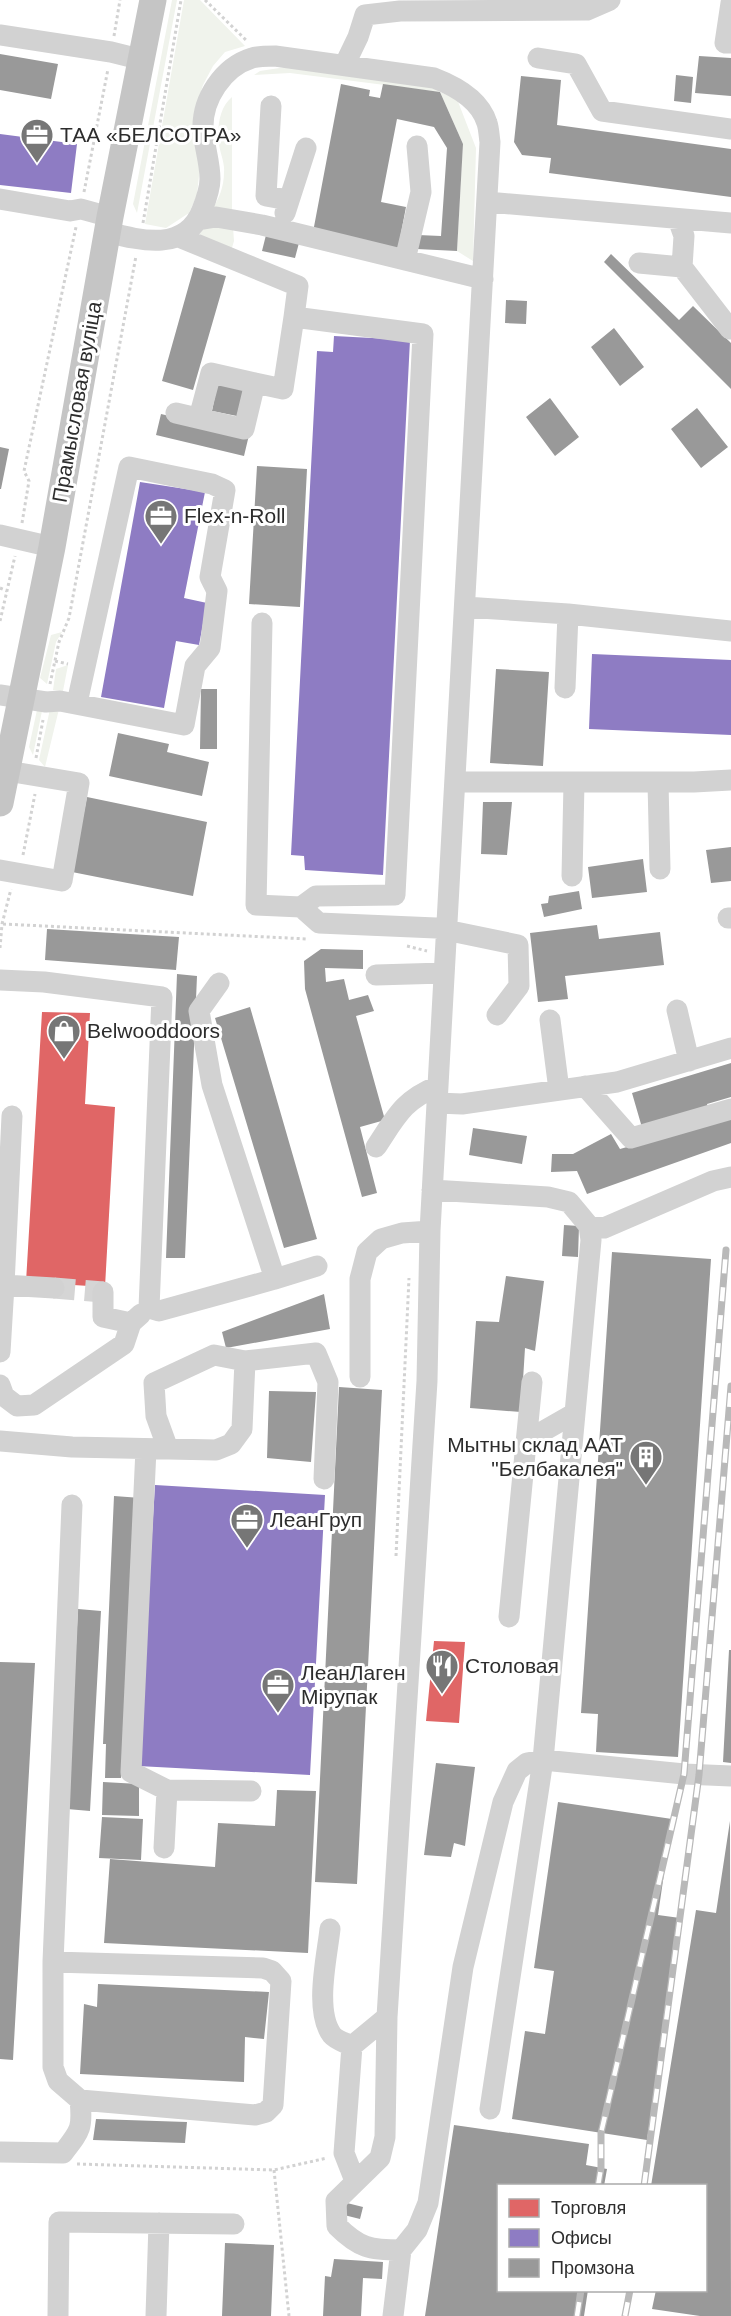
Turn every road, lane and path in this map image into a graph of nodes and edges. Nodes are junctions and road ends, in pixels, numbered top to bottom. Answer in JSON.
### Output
{"nodes":[{"id":1,"x":120,"y":0,"type":"edge"},
{"id":2,"x":153,"y":0,"type":"edge"},
{"id":3,"x":181,"y":0,"type":"edge"},
{"id":4,"x":205,"y":0,"type":"edge"},
{"id":5,"x":610,"y":0,"type":"edge"},
{"id":6,"x":731,"y":3,"type":"edge"},
{"id":7,"x":0,"y":35,"type":"edge"},
{"id":8,"x":731,"y":43,"type":"edge"},
{"id":9,"x":111,"y":52,"type":"junction"},
{"id":10,"x":275,"y":56,"type":"junction"},
{"id":11,"x":538,"y":58,"type":"dead end"},
{"id":12,"x":142,"y":60,"type":"junction"},
{"id":13,"x":345,"y":64,"type":"junction"},
{"id":14,"x":271,"y":106,"type":"dead end"},
{"id":15,"x":731,"y":129,"type":"edge"},
{"id":16,"x":417,"y":146,"type":"dead end"},
{"id":17,"x":306,"y":148,"type":"dead end"},
{"id":18,"x":0,"y":199,"type":"edge"},
{"id":19,"x":288,"y":200,"type":"junction"},
{"id":20,"x":487,"y":202,"type":"junction"},
{"id":21,"x":81,"y":209,"type":"junction"},
{"id":22,"x":678,"y":219,"type":"junction"},
{"id":23,"x":198,"y":220,"type":"junction"},
{"id":24,"x":731,"y":224,"type":"edge"},
{"id":25,"x":108,"y":225,"type":"junction"},
{"id":26,"x":281,"y":229,"type":"junction"},
{"id":27,"x":179,"y":237,"type":"junction"},
{"id":28,"x":140,"y":241,"type":"junction"},
{"id":29,"x":405,"y":260,"type":"junction"},
{"id":30,"x":639,"y":263,"type":"dead end"},
{"id":31,"x":682,"y":267,"type":"junction"},
{"id":32,"x":483,"y":279,"type":"junction"},
{"id":33,"x":294,"y":317,"type":"junction"},
{"id":34,"x":730,"y":329,"type":"edge"},
{"id":35,"x":255,"y":383,"type":"junction"},
{"id":36,"x":176,"y":413,"type":"dead end"},
{"id":37,"x":199,"y":418,"type":"junction"},
{"id":38,"x":10,"y":537,"type":"edge"},
{"id":39,"x":52,"y":547,"type":"junction"},
{"id":40,"x":0,"y":588,"type":"edge"},
{"id":41,"x":7,"y":591,"type":"junction"},
{"id":42,"x":465,"y":607,"type":"junction"},
{"id":43,"x":568,"y":614,"type":"junction"},
{"id":44,"x":0,"y":621,"type":"edge"},
{"id":45,"x":262,"y":623,"type":"dead end"},
{"id":46,"x":731,"y":631,"type":"edge"},
{"id":47,"x":564,"y":688,"type":"dead end"},
{"id":48,"x":22,"y":698,"type":"edge"},
{"id":49,"x":77,"y":703,"type":"junction"},
{"id":50,"x":7,"y":771,"type":"junction"},
{"id":51,"x":33,"y":776,"type":"junction"},
{"id":52,"x":731,"y":780,"type":"edge"},
{"id":53,"x":455,"y":782,"type":"junction"},
{"id":54,"x":658,"y":782,"type":"junction"},
{"id":55,"x":574,"y":783,"type":"junction"},
{"id":56,"x":0,"y":803,"type":"edge"},
{"id":57,"x":660,"y":869,"type":"dead end"},
{"id":58,"x":8,"y":872,"type":"edge"},
{"id":59,"x":572,"y":876,"type":"dead end"},
{"id":60,"x":301,"y":907,"type":"junction"},
{"id":61,"x":2,"y":924,"type":"junction"},
{"id":62,"x":447,"y":930,"type":"junction"},
{"id":63,"x":315,"y":939,"type":"dead end"},
{"id":64,"x":405,"y":946,"type":"dead end"},
{"id":65,"x":0,"y":948,"type":"edge"},
{"id":66,"x":445,"y":966,"type":"junction"},
{"id":67,"x":376,"y":975,"type":"dead end"},
{"id":68,"x":0,"y":980,"type":"edge"},
{"id":69,"x":219,"y":983,"type":"dead end"},
{"id":70,"x":677,"y":1010,"type":"dead end"},
{"id":71,"x":497,"y":1015,"type":"dead end"},
{"id":72,"x":550,"y":1020,"type":"dead end"},
{"id":73,"x":731,"y":1048,"type":"edge"},
{"id":74,"x":688,"y":1061,"type":"junction"},
{"id":75,"x":585,"y":1086,"type":"junction"},
{"id":76,"x":559,"y":1090,"type":"junction"},
{"id":77,"x":438,"y":1095,"type":"junction"},
{"id":78,"x":731,"y":1109,"type":"edge"},
{"id":79,"x":12,"y":1116,"type":"dead end"},
{"id":80,"x":376,"y":1147,"type":"dead end"},
{"id":81,"x":731,"y":1177,"type":"edge"},
{"id":82,"x":432,"y":1190,"type":"junction"},
{"id":83,"x":589,"y":1226,"type":"junction"},
{"id":84,"x":430,"y":1231,"type":"junction"},
{"id":85,"x":317,"y":1266,"type":"dead end"},
{"id":86,"x":275,"y":1280,"type":"junction"},
{"id":87,"x":4,"y":1285,"type":"junction"},
{"id":88,"x":54,"y":1288,"type":"tunnel mouth"},
{"id":89,"x":103,"y":1292,"type":"dead end"},
{"id":90,"x":148,"y":1308,"type":"junction"},
{"id":91,"x":130,"y":1323,"type":"junction"},
{"id":92,"x":0,"y":1352,"type":"edge"},
{"id":93,"x":245,"y":1361,"type":"junction"},
{"id":94,"x":360,"y":1377,"type":"dead end"},
{"id":95,"x":532,"y":1382,"type":"dead end"},
{"id":96,"x":0,"y":1385,"type":"edge"},
{"id":97,"x":575,"y":1413,"type":"junction"},
{"id":98,"x":0,"y":1441,"type":"edge"},
{"id":99,"x":526,"y":1441,"type":"junction"},
{"id":100,"x":146,"y":1449,"type":"junction"},
{"id":101,"x":168,"y":1449,"type":"junction"},
{"id":102,"x":324,"y":1479,"type":"dead end"},
{"id":103,"x":72,"y":1505,"type":"dead end"},
{"id":104,"x":509,"y":1617,"type":"dead end"},
{"id":105,"x":543,"y":1760,"type":"junction"},
{"id":106,"x":731,"y":1776,"type":"edge"},
{"id":107,"x":167,"y":1790,"type":"junction"},
{"id":108,"x":251,"y":1791,"type":"dead end"},
{"id":109,"x":164,"y":1848,"type":"dead end"},
{"id":110,"x":330,"y":1929,"type":"dead end"},
{"id":111,"x":53,"y":1962,"type":"junction"},
{"id":112,"x":387,"y":2017,"type":"junction"},
{"id":113,"x":352,"y":2046,"type":"junction"},
{"id":114,"x":80,"y":2100,"type":"junction"},
{"id":115,"x":490,"y":2109,"type":"dead end"},
{"id":116,"x":0,"y":2152,"type":"edge"},
{"id":117,"x":344,"y":2153,"type":"junction"},
{"id":118,"x":72,"y":2164,"type":"dead end"},
{"id":119,"x":274,"y":2170,"type":"junction"},
{"id":120,"x":354,"y":2181,"type":"junction"},
{"id":121,"x":159,"y":2223,"type":"junction"},
{"id":122,"x":234,"y":2224,"type":"dead end"},
{"id":123,"x":400,"y":2250,"type":"junction"},
{"id":124,"x":58,"y":2316,"type":"edge"},
{"id":125,"x":156,"y":2316,"type":"edge"},
{"id":126,"x":289,"y":2316,"type":"edge"},
{"id":127,"x":393,"y":2316,"type":"edge"}],
"edges":[{"from":1,"to":9,"type":"path"},
{"from":2,"to":12,"type":"main road","name":"Прамысловая вуліца"},
{"from":3,"to":28,"type":"path"},
{"from":4,"to":10,"type":"path"},
{"from":5,"to":13,"type":"lane"},
{"from":6,"to":8,"type":"lane"},
{"from":7,"to":9,"type":"lane"},
{"from":9,"to":12,"type":"lane"},
{"from":9,"to":21,"type":"path"},
{"from":10,"to":13,"type":"lane"},
{"from":10,"to":23,"type":"lane"},
{"from":11,"to":15,"type":"lane"},
{"from":12,"to":25,"type":"main road","name":"Прамысловая вуліца"},
{"from":13,"to":20,"type":"lane"},
{"from":14,"to":19,"type":"lane"},
{"from":16,"to":29,"type":"lane"},
{"from":17,"to":19,"type":"lane"},
{"from":18,"to":21,"type":"lane"},
{"from":19,"to":26,"type":"lane"},
{"from":20,"to":22,"type":"lane"},
{"from":20,"to":32,"type":"lane"},
{"from":21,"to":25,"type":"lane"},
{"from":21,"to":38,"type":"path"},
{"from":22,"to":24,"type":"lane"},
{"from":22,"to":31,"type":"lane"},
{"from":23,"to":26,"type":"lane"},
{"from":23,"to":27,"type":"lane"},
{"from":25,"to":28,"type":"lane"},
{"from":25,"to":39,"type":"main road","name":"Прамысловая вуліца"},
{"from":26,"to":29,"type":"lane"},
{"from":27,"to":28,"type":"lane"},
{"from":27,"to":33,"type":"lane"},
{"from":28,"to":48,"type":"path"},
{"from":29,"to":32,"type":"lane"},
{"from":30,"to":31,"type":"lane"},
{"from":31,"to":34,"type":"lane"},
{"from":32,"to":42,"type":"lane"},
{"from":33,"to":35,"type":"lane"},
{"from":33,"to":60,"type":"lane"},
{"from":35,"to":37,"type":"lane"},
{"from":35,"to":37,"type":"lane"},
{"from":36,"to":37,"type":"lane"},
{"from":38,"to":39,"type":"lane"},
{"from":38,"to":41,"type":"path"},
{"from":39,"to":48,"type":"main road","name":"Прамысловая вуліца"},
{"from":40,"to":41,"type":"path"},
{"from":41,"to":44,"type":"path"},
{"from":42,"to":43,"type":"lane"},
{"from":42,"to":53,"type":"lane"},
{"from":43,"to":46,"type":"lane"},
{"from":43,"to":47,"type":"lane"},
{"from":45,"to":60,"type":"lane"},
{"from":48,"to":49,"type":"lane"},
{"from":48,"to":50,"type":"main road","name":"Прамысловая вуліца"},
{"from":48,"to":51,"type":"path"},
{"from":49,"to":49,"type":"lane"},
{"from":50,"to":51,"type":"lane"},
{"from":50,"to":56,"type":"main road","name":"Прамысловая вуліца"},
{"from":51,"to":58,"type":"path"},
{"from":51,"to":58,"type":"lane"},
{"from":52,"to":54,"type":"lane"},
{"from":53,"to":55,"type":"lane"},
{"from":53,"to":62,"type":"lane"},
{"from":54,"to":55,"type":"lane"},
{"from":54,"to":57,"type":"lane"},
{"from":55,"to":59,"type":"lane"},
{"from":58,"to":61,"type":"path"},
{"from":60,"to":62,"type":"lane"},
{"from":61,"to":63,"type":"path"},
{"from":61,"to":65,"type":"path"},
{"from":62,"to":66,"type":"lane"},
{"from":62,"to":71,"type":"lane"},
{"from":64,"to":66,"type":"path"},
{"from":66,"to":67,"type":"lane"},
{"from":66,"to":77,"type":"lane"},
{"from":68,"to":90,"type":"lane"},
{"from":69,"to":86,"type":"lane"},
{"from":70,"to":74,"type":"lane"},
{"from":72,"to":76,"type":"lane"},
{"from":73,"to":74,"type":"lane"},
{"from":74,"to":75,"type":"lane"},
{"from":75,"to":76,"type":"lane"},
{"from":75,"to":78,"type":"lane"},
{"from":76,"to":77,"type":"lane"},
{"from":77,"to":80,"type":"lane"},
{"from":77,"to":82,"type":"lane"},
{"from":79,"to":87,"type":"lane"},
{"from":81,"to":83,"type":"lane"},
{"from":82,"to":83,"type":"lane"},
{"from":82,"to":84,"type":"lane"},
{"from":83,"to":97,"type":"lane"},
{"from":84,"to":94,"type":"lane"},
{"from":84,"to":112,"type":"lane"},
{"from":85,"to":86,"type":"lane"},
{"from":86,"to":90,"type":"lane"},
{"from":87,"to":88,"type":"lane"},
{"from":87,"to":92,"type":"lane"},
{"from":89,"to":91,"type":"lane"},
{"from":90,"to":91,"type":"lane"},
{"from":91,"to":96,"type":"lane"},
{"from":93,"to":101,"type":"lane"},
{"from":93,"to":101,"type":"lane"},
{"from":93,"to":102,"type":"lane"},
{"from":95,"to":99,"type":"lane"},
{"from":97,"to":99,"type":"lane"},
{"from":97,"to":105,"type":"lane"},
{"from":98,"to":100,"type":"lane"},
{"from":99,"to":104,"type":"lane"},
{"from":100,"to":101,"type":"lane"},
{"from":100,"to":107,"type":"lane"},
{"from":103,"to":111,"type":"lane"},
{"from":105,"to":106,"type":"lane"},
{"from":105,"to":115,"type":"lane"},
{"from":105,"to":123,"type":"lane"},
{"from":107,"to":108,"type":"lane"},
{"from":107,"to":109,"type":"lane"},
{"from":110,"to":113,"type":"lane"},
{"from":111,"to":114,"type":"lane"},
{"from":111,"to":114,"type":"lane"},
{"from":112,"to":113,"type":"lane"},
{"from":112,"to":120,"type":"lane"},
{"from":113,"to":117,"type":"lane"},
{"from":114,"to":116,"type":"lane"},
{"from":117,"to":119,"type":"path"},
{"from":117,"to":120,"type":"lane"},
{"from":118,"to":119,"type":"path"},
{"from":119,"to":126,"type":"path"},
{"from":120,"to":123,"type":"lane"},
{"from":121,"to":122,"type":"lane"},
{"from":121,"to":124,"type":"lane"},
{"from":121,"to":125,"type":"lane"},
{"from":123,"to":127,"type":"lane"}]}
